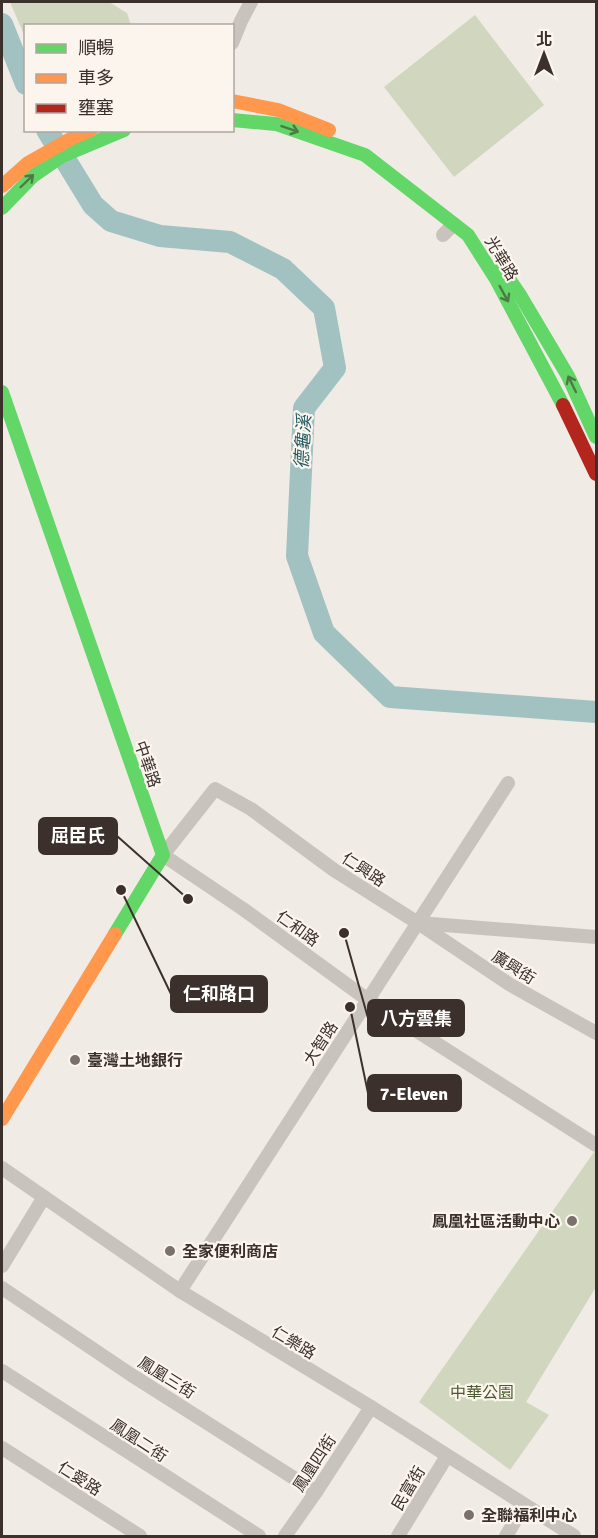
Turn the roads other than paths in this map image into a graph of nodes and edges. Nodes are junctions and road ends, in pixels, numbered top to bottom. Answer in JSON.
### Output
{"nodes":[{"id":1,"x":251,"y":2,"type":"edge"},
{"id":2,"x":234,"y":38,"type":"edge"},
{"id":3,"x":234,"y":98,"type":"edge"},
{"id":4,"x":234,"y":120,"type":"edge"},
{"id":5,"x":88,"y":132,"type":"edge"},
{"id":6,"x":117,"y":132,"type":"edge"},
{"id":7,"x":72,"y":145,"type":"junction"},
{"id":8,"x":53,"y":155,"type":"junction"},
{"id":9,"x":2,"y":186,"type":"edge"},
{"id":10,"x":2,"y":208,"type":"edge"},
{"id":11,"x":454,"y":224,"type":"junction"},
{"id":12,"x":443,"y":236,"type":"dead end"},
{"id":13,"x":2,"y":392,"type":"edge"},
{"id":14,"x":597,"y":437,"type":"edge"},
{"id":15,"x":597,"y":474,"type":"edge"},
{"id":16,"x":508,"y":783,"type":"dead end"},
{"id":17,"x":162,"y":855,"type":"junction"},
{"id":18,"x":418,"y":923,"type":"junction"},
{"id":19,"x":597,"y":937,"type":"edge"},
{"id":20,"x":368,"y":1000,"type":"junction"},
{"id":21,"x":597,"y":1034,"type":"edge"},
{"id":22,"x":2,"y":1119,"type":"edge"},
{"id":23,"x":597,"y":1145,"type":"edge"},
{"id":24,"x":2,"y":1168,"type":"edge"},
{"id":25,"x":44,"y":1197,"type":"junction"},
{"id":26,"x":2,"y":1266,"type":"edge"},
{"id":27,"x":2,"y":1288,"type":"edge"},
{"id":28,"x":180,"y":1291,"type":"junction"},
{"id":29,"x":2,"y":1371,"type":"edge"},
{"id":30,"x":370,"y":1407,"type":"junction"},
{"id":31,"x":2,"y":1448,"type":"edge"},
{"id":32,"x":447,"y":1456,"type":"junction"},
{"id":33,"x":316,"y":1491,"type":"junction"},
{"id":34,"x":524,"y":1506,"type":"junction"},
{"id":35,"x":140,"y":1536,"type":"edge"},
{"id":36,"x":259,"y":1536,"type":"edge"},
{"id":37,"x":285,"y":1536,"type":"edge"},
{"id":38,"x":398,"y":1536,"type":"edge"},
{"id":39,"x":506,"y":1536,"type":"edge"},
{"id":40,"x":574,"y":1536,"type":"edge"}],
"edges":[{"from":1,"to":2,"type":"street"},
{"from":14,"to":3,"type":"street","name":"光華路","one_way":true},
{"from":4,"to":11,"type":"street","name":"光華路","one_way":true},
{"from":5,"to":7,"type":"street"},
{"from":6,"to":7,"type":"street"},
{"from":7,"to":8,"type":"street"},
{"from":8,"to":9,"type":"street"},
{"from":10,"to":8,"type":"street","one_way":true},
{"from":11,"to":12,"type":"street"},
{"from":11,"to":15,"type":"street","name":"光華路","one_way":true},
{"from":13,"to":17,"type":"street","name":"中華路"},
{"from":16,"to":18,"type":"street","name":"大智路"},
{"from":17,"to":18,"type":"street","name":"仁興路"},
{"from":17,"to":20,"type":"street","name":"仁和路"},
{"from":17,"to":22,"type":"street"},
{"from":18,"to":19,"type":"street","name":"仁興路"},
{"from":18,"to":20,"type":"street","name":"大智路"},
{"from":18,"to":21,"type":"street","name":"廣興街"},
{"from":20,"to":23,"type":"street","name":"仁和路"},
{"from":20,"to":28,"type":"street","name":"大智路"},
{"from":24,"to":25,"type":"street","name":"仁樂路"},
{"from":25,"to":26,"type":"street"},
{"from":25,"to":28,"type":"street","name":"仁樂路"},
{"from":27,"to":33,"type":"street","name":"鳳凰三街"},
{"from":28,"to":30,"type":"street","name":"仁樂路"},
{"from":29,"to":36,"type":"street","name":"鳳凰二街"},
{"from":30,"to":32,"type":"street","name":"仁樂路"},
{"from":30,"to":33,"type":"street","name":"鳳凰四街"},
{"from":31,"to":35,"type":"street","name":"仁愛路"},
{"from":32,"to":34,"type":"street","name":"仁樂路"},
{"from":32,"to":38,"type":"street","name":"民富街"},
{"from":33,"to":37,"type":"street","name":"鳳凰四街"},
{"from":34,"to":39,"type":"street"},
{"from":34,"to":40,"type":"street","name":"仁樂路"}]}
